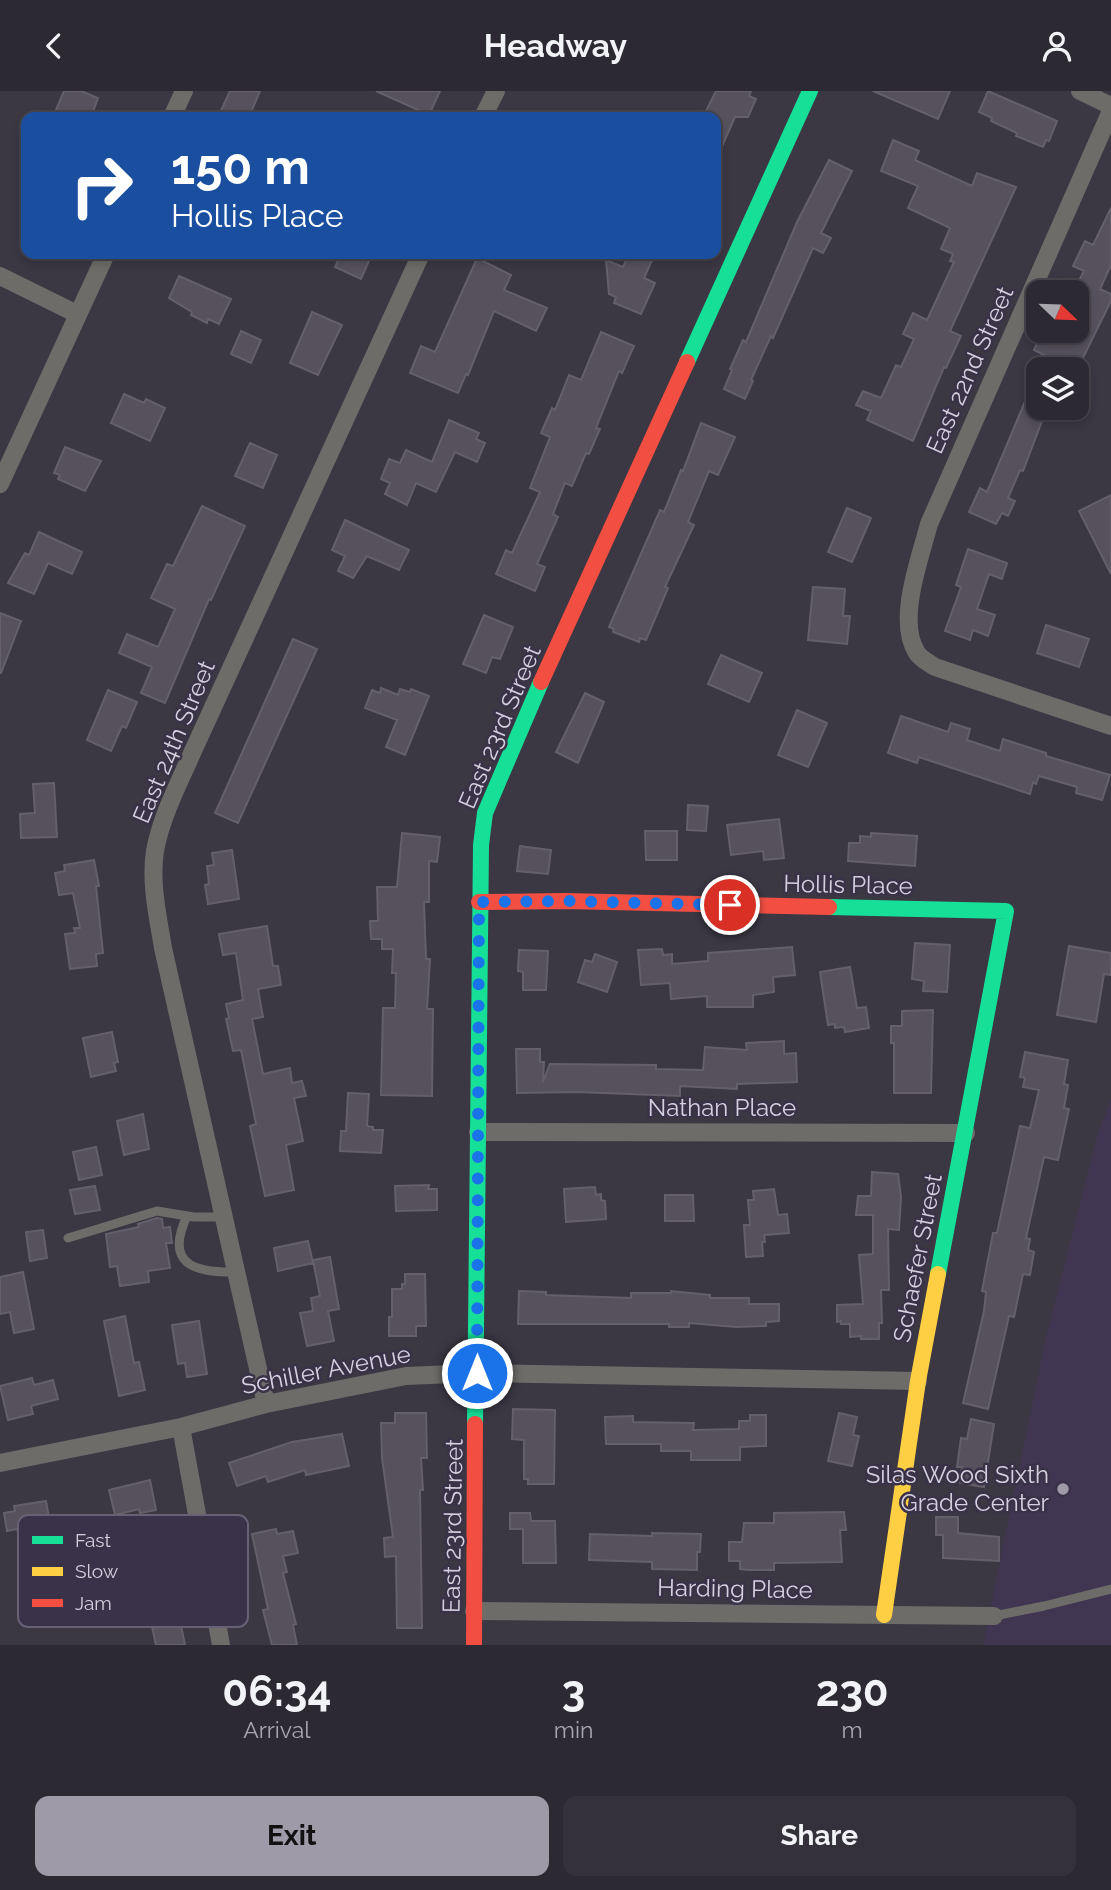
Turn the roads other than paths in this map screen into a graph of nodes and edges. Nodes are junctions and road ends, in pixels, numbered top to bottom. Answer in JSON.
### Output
{"nodes":[{"id":1,"x":184,"y":91,"type":"edge"},
{"id":2,"x":496,"y":91,"type":"edge"},
{"id":3,"x":810,"y":91,"type":"edge"},
{"id":4,"x":1080,"y":91,"type":"edge"},
{"id":5,"x":1111,"y":106,"type":"edge"},
{"id":6,"x":1111,"y":111,"type":"edge"},
{"id":7,"x":174,"y":112,"type":"edge"},
{"id":8,"x":486,"y":112,"type":"edge"},
{"id":9,"x":104,"y":259,"type":"edge"},
{"id":10,"x":419,"y":259,"type":"edge"},
{"id":11,"x":0,"y":276,"type":"edge"},
{"id":12,"x":77,"y":314,"type":"junction"},
{"id":13,"x":0,"y":484,"type":"edge"},
{"id":14,"x":1111,"y":726,"type":"edge"},
{"id":15,"x":479,"y":902,"type":"junction"},
{"id":16,"x":1006,"y":912,"type":"joint"},
{"id":17,"x":478,"y":1132,"type":"junction"},
{"id":18,"x":966,"y":1133,"type":"junction"},
{"id":19,"x":187,"y":1216,"type":"junction"},
{"id":20,"x":223,"y":1217,"type":"junction"},
{"id":21,"x":68,"y":1238,"type":"dead end"},
{"id":22,"x":237,"y":1272,"type":"junction"},
{"id":23,"x":477,"y":1373,"type":"junction"},
{"id":24,"x":918,"y":1381,"type":"junction"},
{"id":25,"x":266,"y":1404,"type":"junction"},
{"id":26,"x":181,"y":1427,"type":"junction"},
{"id":27,"x":0,"y":1463,"type":"edge"},
{"id":28,"x":197,"y":1515,"type":"edge"},
{"id":29,"x":1111,"y":1588,"type":"edge"},
{"id":30,"x":474,"y":1611,"type":"junction"},
{"id":31,"x":884,"y":1615,"type":"junction"},
{"id":32,"x":994,"y":1616,"type":"joint"},
{"id":33,"x":218,"y":1627,"type":"edge"},
{"id":34,"x":221,"y":1645,"type":"edge"},
{"id":35,"x":474,"y":1645,"type":"edge"}],
"edges":[{"from":1,"to":7,"type":"street"},
{"from":2,"to":8,"type":"street"},
{"from":3,"to":15,"type":"street","name":"East 23rd Street"},
{"from":4,"to":5,"type":"street"},
{"from":6,"to":14,"type":"street","name":"East 22nd Street"},
{"from":9,"to":12,"type":"street"},
{"from":10,"to":20,"type":"street","name":"East 24th Street"},
{"from":11,"to":12,"type":"street"},
{"from":12,"to":13,"type":"street"},
{"from":15,"to":16,"type":"street","name":"Hollis Place"},
{"from":15,"to":17,"type":"street","name":"East 23rd Street"},
{"from":16,"to":18,"type":"street","name":"Schaefer Street"},
{"from":17,"to":18,"type":"street","name":"Nathan Place"},
{"from":17,"to":23,"type":"street","name":"East 23rd Street"},
{"from":18,"to":24,"type":"street","name":"Schaefer Street"},
{"from":19,"to":20,"type":"lane"},
{"from":19,"to":21,"type":"lane"},
{"from":19,"to":22,"type":"lane"},
{"from":20,"to":22,"type":"street","name":"East 24th Street"},
{"from":22,"to":25,"type":"street","name":"East 24th Street"},
{"from":23,"to":24,"type":"street","name":"Schiller Avenue"},
{"from":23,"to":25,"type":"street","name":"Schiller Avenue"},
{"from":23,"to":30,"type":"street","name":"East 23rd Street"},
{"from":24,"to":31,"type":"street","name":"Schaefer Street"},
{"from":25,"to":26,"type":"street","name":"Schiller Avenue"},
{"from":26,"to":27,"type":"street","name":"Schiller Avenue"},
{"from":26,"to":28,"type":"street"},
{"from":29,"to":32,"type":"lane"},
{"from":30,"to":31,"type":"street","name":"Harding Place"},
{"from":30,"to":35,"type":"street","name":"East 23rd Street"},
{"from":31,"to":32,"type":"street","name":"Harding Place"},
{"from":33,"to":34,"type":"street"}]}
